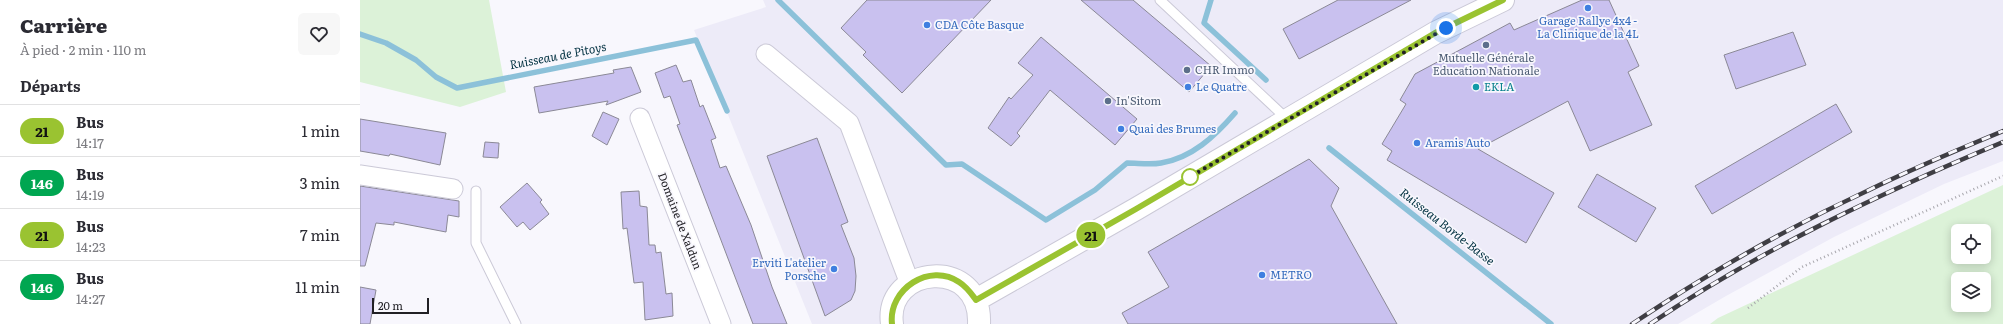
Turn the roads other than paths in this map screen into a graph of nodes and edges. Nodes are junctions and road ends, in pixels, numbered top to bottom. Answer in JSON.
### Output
{"nodes":[{"id":1,"x":1160,"y":0,"type":"edge"},
{"id":2,"x":1503,"y":0,"type":"edge"},
{"id":3,"x":766,"y":54,"type":"dead end"},
{"id":4,"x":640,"y":118,"type":"dead end"},
{"id":5,"x":1288,"y":120,"type":"junction"},
{"id":6,"x":360,"y":176,"type":"edge"},
{"id":7,"x":453,"y":190,"type":"dead end"},
{"id":8,"x":476,"y":192,"type":"dead end"},
{"id":9,"x":910,"y":284,"type":"junction"},
{"id":10,"x":976,"y":300,"type":"junction"},
{"id":11,"x":516,"y":324,"type":"edge"},
{"id":12,"x":721,"y":324,"type":"edge"},
{"id":13,"x":892,"y":324,"type":"edge"},
{"id":14,"x":979,"y":324,"type":"edge"}],
"edges":[{"from":1,"to":5,"type":"lane"},
{"from":2,"to":5,"type":"street"},
{"from":3,"to":9,"type":"street"},
{"from":4,"to":12,"type":"street","name":"Domaine de Xaldun"},
{"from":5,"to":10,"type":"street"},
{"from":6,"to":7,"type":"street"},
{"from":8,"to":11,"type":"lane"},
{"from":9,"to":10,"type":"street"},
{"from":9,"to":13,"type":"street"},
{"from":10,"to":14,"type":"street"}]}
